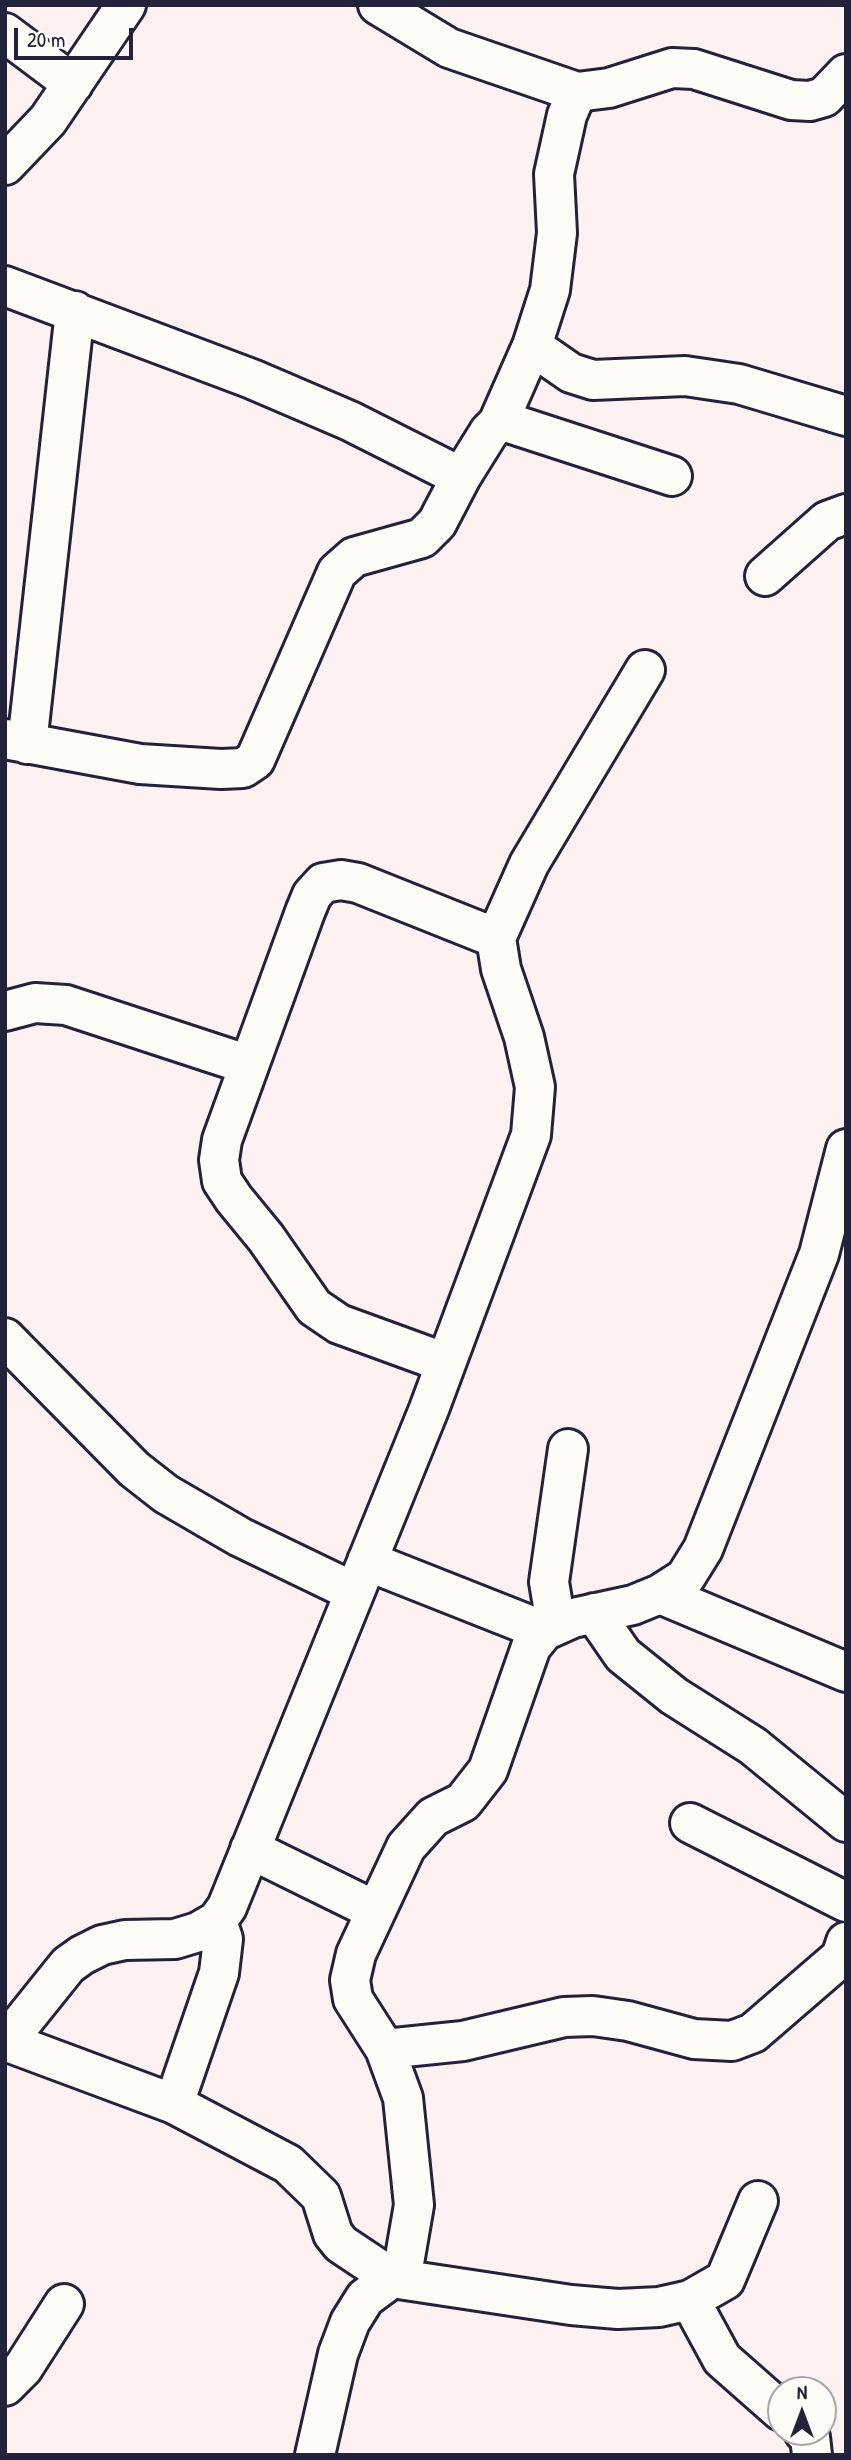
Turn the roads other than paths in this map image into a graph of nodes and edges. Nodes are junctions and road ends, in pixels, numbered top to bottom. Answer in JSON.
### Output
{"nodes":[{"id":1,"x":126,"y":5,"type":"edge"},
{"id":2,"x":378,"y":5,"type":"edge"},
{"id":3,"x":5,"y":33,"type":"edge"},
{"id":4,"x":846,"y":74,"type":"edge"},
{"id":5,"x":72,"y":84,"type":"junction"},
{"id":6,"x":577,"y":92,"type":"junction"},
{"id":7,"x":5,"y":165,"type":"edge"},
{"id":8,"x":5,"y":286,"type":"edge"},
{"id":9,"x":75,"y":311,"type":"junction"},
{"id":10,"x":532,"y":346,"type":"junction"},
{"id":11,"x":846,"y":416,"type":"edge"},
{"id":12,"x":498,"y":423,"type":"junction"},
{"id":13,"x":673,"y":475,"type":"dead end"},
{"id":14,"x":461,"y":477,"type":"junction"},
{"id":15,"x":846,"y":514,"type":"edge"},
{"id":16,"x":765,"y":576,"type":"dead end"},
{"id":17,"x":645,"y":670,"type":"dead end"},
{"id":18,"x":16,"y":741,"type":"edge"},
{"id":19,"x":496,"y":938,"type":"junction"},
{"id":20,"x":5,"y":1012,"type":"edge"},
{"id":21,"x":249,"y":1065,"type":"junction"},
{"id":22,"x":846,"y":1149,"type":"edge"},
{"id":23,"x":5,"y":1338,"type":"edge"},
{"id":24,"x":446,"y":1363,"type":"junction"},
{"id":25,"x":568,"y":1449,"type":"dead end"},
{"id":26,"x":361,"y":1576,"type":"junction"},
{"id":27,"x":660,"y":1594,"type":"junction"},
{"id":28,"x":594,"y":1613,"type":"junction"},
{"id":29,"x":550,"y":1627,"type":"junction"},
{"id":30,"x":846,"y":1672,"type":"edge"},
{"id":31,"x":846,"y":1822,"type":"edge"},
{"id":32,"x":690,"y":1824,"type":"dead end"},
{"id":33,"x":250,"y":1849,"type":"junction"},
{"id":34,"x":846,"y":1902,"type":"edge"},
{"id":35,"x":376,"y":1912,"type":"junction"},
{"id":36,"x":217,"y":1922,"type":"junction"},
{"id":37,"x":844,"y":1953,"type":"edge"},
{"id":38,"x":6,"y":2041,"type":"edge"},
{"id":39,"x":384,"y":2049,"type":"junction"},
{"id":40,"x":174,"y":2104,"type":"junction"},
{"id":41,"x":758,"y":2201,"type":"dead end"},
{"id":42,"x":392,"y":2278,"type":"junction"},
{"id":43,"x":690,"y":2300,"type":"junction"},
{"id":44,"x":64,"y":2304,"type":"dead end"},
{"id":45,"x":5,"y":2386,"type":"edge"},
{"id":46,"x":767,"y":2399,"type":"edge"},
{"id":47,"x":314,"y":2455,"type":"edge"}],
"edges":[{"from":1,"to":5,"type":"street"},
{"from":2,"to":6,"type":"street"},
{"from":3,"to":5,"type":"street"},
{"from":4,"to":6,"type":"street"},
{"from":5,"to":7,"type":"street"},
{"from":6,"to":10,"type":"street"},
{"from":8,"to":9,"type":"street"},
{"from":9,"to":14,"type":"street"},
{"from":9,"to":18,"type":"street"},
{"from":10,"to":11,"type":"street"},
{"from":10,"to":12,"type":"street"},
{"from":12,"to":13,"type":"street"},
{"from":12,"to":14,"type":"street"},
{"from":14,"to":18,"type":"street"},
{"from":15,"to":16,"type":"street"},
{"from":17,"to":19,"type":"street"},
{"from":19,"to":21,"type":"street"},
{"from":19,"to":24,"type":"street"},
{"from":20,"to":21,"type":"street"},
{"from":21,"to":24,"type":"street"},
{"from":22,"to":27,"type":"street"},
{"from":23,"to":26,"type":"street"},
{"from":24,"to":26,"type":"street"},
{"from":25,"to":29,"type":"street"},
{"from":26,"to":29,"type":"street"},
{"from":26,"to":33,"type":"street"},
{"from":27,"to":28,"type":"street"},
{"from":27,"to":30,"type":"street"},
{"from":28,"to":29,"type":"street"},
{"from":28,"to":31,"type":"street"},
{"from":29,"to":35,"type":"street"},
{"from":32,"to":34,"type":"street"},
{"from":33,"to":35,"type":"street"},
{"from":33,"to":36,"type":"street"},
{"from":35,"to":39,"type":"street"},
{"from":36,"to":38,"type":"street"},
{"from":36,"to":40,"type":"street"},
{"from":37,"to":39,"type":"street"},
{"from":38,"to":40,"type":"street"},
{"from":39,"to":42,"type":"street"},
{"from":40,"to":42,"type":"street"},
{"from":41,"to":43,"type":"street"},
{"from":42,"to":43,"type":"street"},
{"from":42,"to":47,"type":"street"},
{"from":43,"to":46,"type":"street"},
{"from":44,"to":45,"type":"street"}]}
